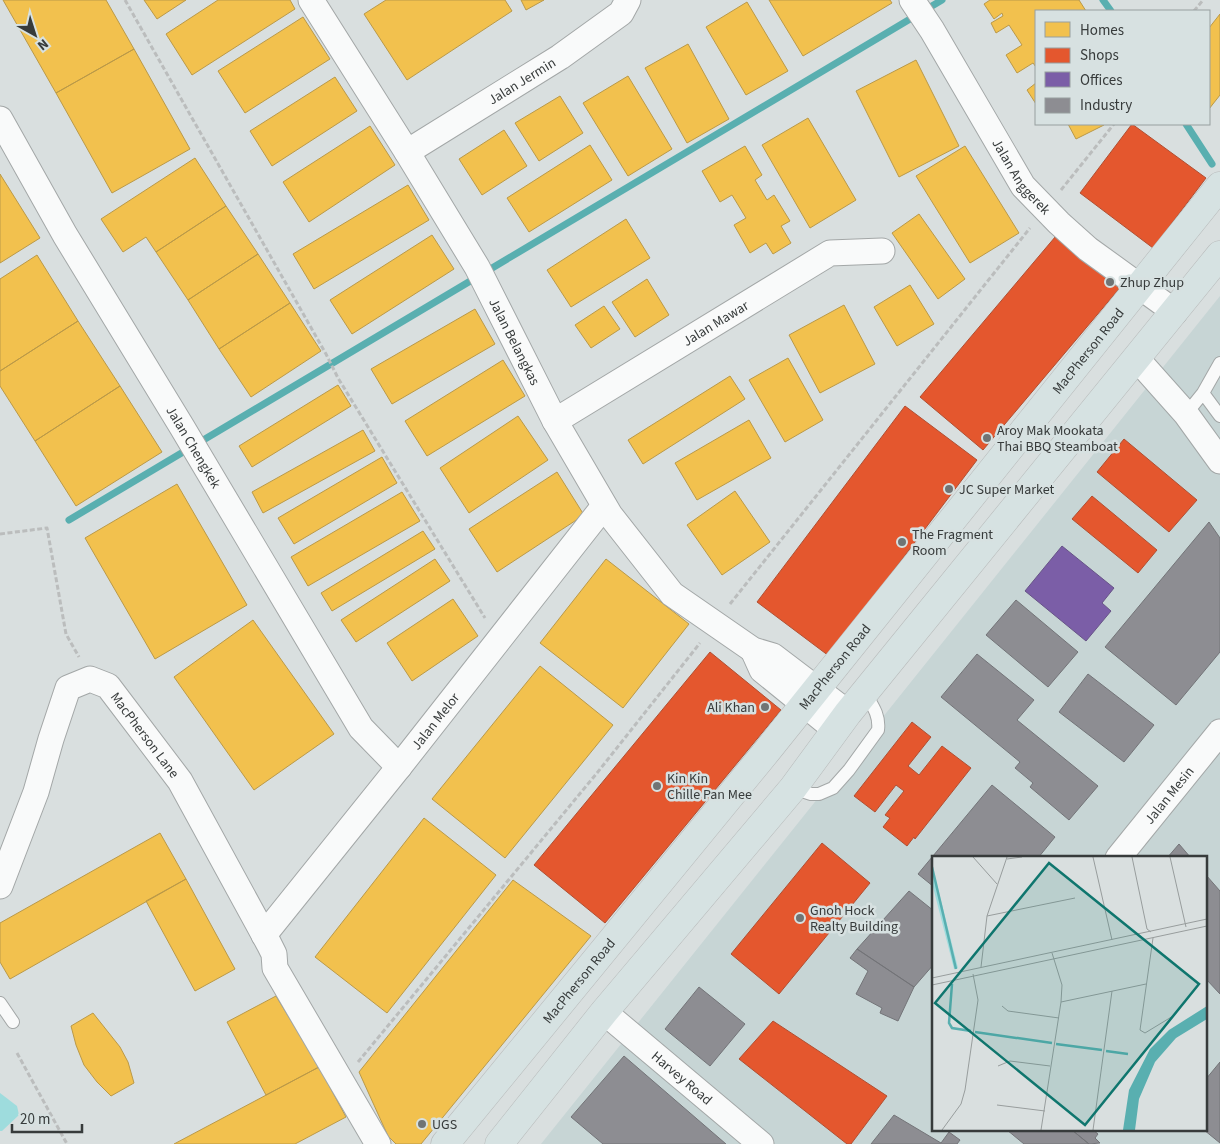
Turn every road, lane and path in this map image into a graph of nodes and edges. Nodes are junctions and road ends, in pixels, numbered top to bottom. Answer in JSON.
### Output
{"nodes":[{"id":1,"x":125,"y":0,"type":"edge"},
{"id":2,"x":311,"y":0,"type":"edge"},
{"id":3,"x":628,"y":0,"type":"edge"},
{"id":4,"x":912,"y":0,"type":"edge"},
{"id":5,"x":1203,"y":0,"type":"edge"},
{"id":6,"x":1195,"y":10,"type":"edge"},
{"id":7,"x":0,"y":119,"type":"edge"},
{"id":8,"x":1113,"y":125,"type":"edge"},
{"id":9,"x":407,"y":152,"type":"junction"},
{"id":10,"x":1220,"y":186,"type":"edge"},
{"id":11,"x":1046,"y":209,"type":"junction"},
{"id":12,"x":882,"y":250,"type":"dead end"},
{"id":13,"x":1220,"y":255,"type":"edge"},
{"id":14,"x":1140,"y":287,"type":"junction"},
{"id":15,"x":1175,"y":312,"type":"junction"},
{"id":16,"x":1138,"y":359,"type":"junction"},
{"id":17,"x":1220,"y":363,"type":"edge"},
{"id":18,"x":1203,"y":393,"type":"junction"},
{"id":19,"x":1186,"y":414,"type":"junction"},
{"id":20,"x":1220,"y":416,"type":"edge"},
{"id":21,"x":554,"y":421,"type":"junction"},
{"id":22,"x":1220,"y":461,"type":"edge"},
{"id":23,"x":604,"y":506,"type":"junction"},
{"id":24,"x":0,"y":534,"type":"edge"},
{"id":25,"x":714,"y":624,"type":"junction"},
{"id":26,"x":498,"y":640,"type":"junction"},
{"id":27,"x":90,"y":679,"type":"junction"},
{"id":28,"x":811,"y":697,"type":"junction"},
{"id":29,"x":850,"y":712,"type":"junction"},
{"id":30,"x":1220,"y":732,"type":"edge"},
{"id":31,"x":399,"y":767,"type":"junction"},
{"id":32,"x":793,"y":788,"type":"junction"},
{"id":33,"x":1120,"y":856,"type":"edge"},
{"id":34,"x":0,"y":886,"type":"edge"},
{"id":35,"x":269,"y":944,"type":"junction"},
{"id":36,"x":0,"y":1002,"type":"edge"},
{"id":37,"x":604,"y":1012,"type":"junction"},
{"id":38,"x":12,"y":1022,"type":"dead end"},
{"id":39,"x":17,"y":1053,"type":"dead end"},
{"id":40,"x":350,"y":1072,"type":"junction"},
{"id":41,"x":384,"y":1142,"type":"edge"},
{"id":42,"x":67,"y":1144,"type":"edge"},
{"id":43,"x":445,"y":1144,"type":"edge"},
{"id":44,"x":499,"y":1144,"type":"edge"},
{"id":45,"x":761,"y":1144,"type":"edge"}],
"edges":[{"from":1,"to":26,"type":"path"},
{"from":2,"to":9,"type":"street","name":"Jalan Belangkas"},
{"from":3,"to":9,"type":"street","name":"Jalan Jermin"},
{"from":4,"to":11,"type":"street","name":"Jalan Anggerek"},
{"from":5,"to":6,"type":"path"},
{"from":7,"to":31,"type":"street","name":"Jalan Chengkek"},
{"from":8,"to":11,"type":"path"},
{"from":9,"to":21,"type":"street","name":"Jalan Belangkas"},
{"from":10,"to":14,"type":"main road","name":"MacPherson Road"},
{"from":11,"to":14,"type":"street","name":"Jalan Anggerek"},
{"from":11,"to":25,"type":"path"},
{"from":12,"to":21,"type":"street","name":"Jalan Mawar"},
{"from":13,"to":15,"type":"main road"},
{"from":14,"to":15,"type":"street","name":"Jalan Anggerek"},
{"from":14,"to":28,"type":"main road","name":"MacPherson Road"},
{"from":15,"to":16,"type":"main road"},
{"from":16,"to":19,"type":"street"},
{"from":16,"to":29,"type":"main road"},
{"from":17,"to":18,"type":"lane"},
{"from":18,"to":19,"type":"lane"},
{"from":18,"to":20,"type":"lane"},
{"from":19,"to":22,"type":"street"},
{"from":21,"to":23,"type":"street","name":"Jalan Belangkas"},
{"from":23,"to":25,"type":"street","name":"Jalan Belangkas"},
{"from":23,"to":26,"type":"street","name":"Jalan Melor"},
{"from":24,"to":27,"type":"path"},
{"from":25,"to":28,"type":"street","name":"Jalan Belangkas"},
{"from":25,"to":40,"type":"path"},
{"from":26,"to":31,"type":"street","name":"Jalan Melor"},
{"from":27,"to":34,"type":"street"},
{"from":27,"to":35,"type":"street","name":"MacPherson Lane"},
{"from":28,"to":29,"type":"street","name":"Jalan Belangkas"},
{"from":28,"to":43,"type":"main road","name":"MacPherson Road"},
{"from":29,"to":32,"type":"main road"},
{"from":29,"to":32,"type":"lane"},
{"from":30,"to":33,"type":"street","name":"Jalan Mesin"},
{"from":31,"to":35,"type":"street","name":"Jalan Melor"},
{"from":32,"to":37,"type":"main road"},
{"from":35,"to":40,"type":"street","name":"MacPherson Lane"},
{"from":35,"to":41,"type":"street","name":"MacPherson Lane"},
{"from":36,"to":38,"type":"lane"},
{"from":37,"to":44,"type":"main road"},
{"from":37,"to":45,"type":"street","name":"Harvey Road"},
{"from":39,"to":42,"type":"path"},
{"from":40,"to":41,"type":"street","name":"MacPherson Lane"}]}
